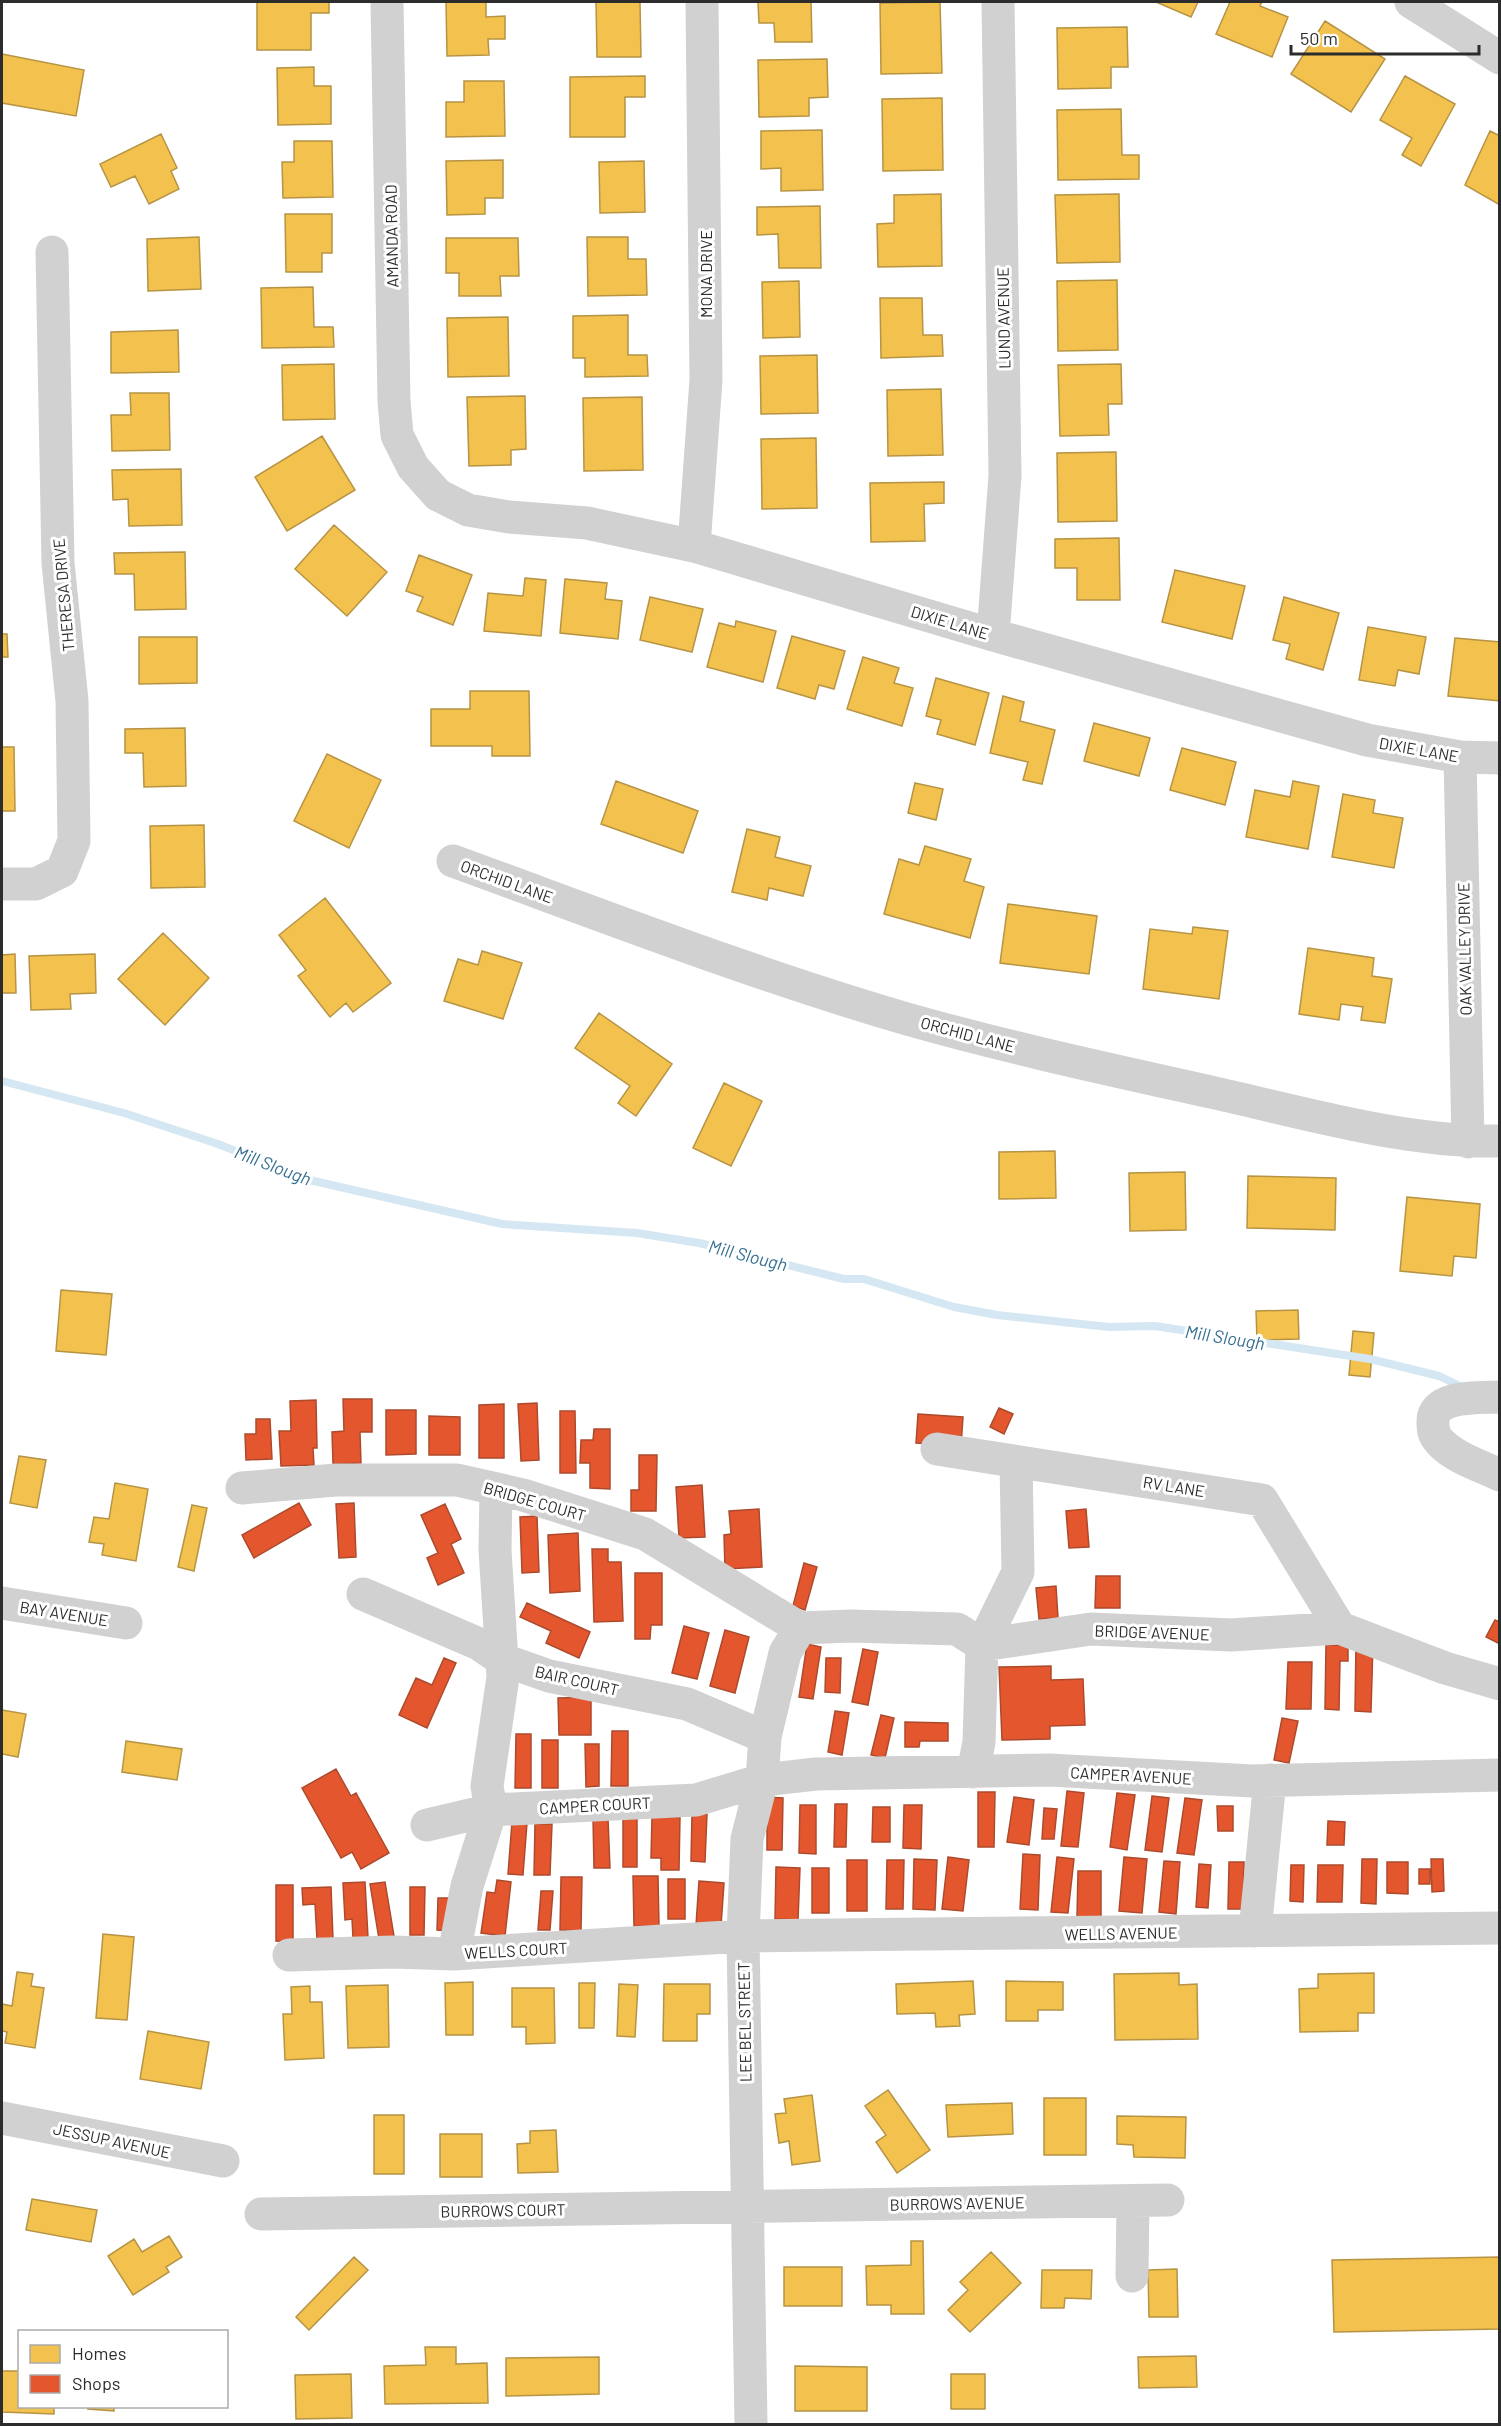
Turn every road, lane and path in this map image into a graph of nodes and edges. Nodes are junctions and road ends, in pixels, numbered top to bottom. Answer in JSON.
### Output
{"nodes":[{"id":1,"x":387,"y":2,"type":"edge"},
{"id":2,"x":702,"y":2,"type":"edge"},
{"id":3,"x":998,"y":2,"type":"edge"},
{"id":4,"x":1411,"y":2,"type":"edge"},
{"id":5,"x":1500,"y":58,"type":"edge"},
{"id":6,"x":52,"y":252,"type":"dead end"},
{"id":7,"x":413,"y":467,"type":"joint"},
{"id":8,"x":694,"y":546,"type":"junction"},
{"id":9,"x":993,"y":635,"type":"junction"},
{"id":10,"x":1460,"y":757,"type":"junction"},
{"id":11,"x":1500,"y":759,"type":"edge"},
{"id":12,"x":453,"y":861,"type":"dead end"},
{"id":13,"x":2,"y":884,"type":"edge"},
{"id":14,"x":1484,"y":1141,"type":"edge"},
{"id":15,"x":1500,"y":1397,"type":"edge"},
{"id":16,"x":937,"y":1449,"type":"dead end"},
{"id":17,"x":1016,"y":1462,"type":"junction"},
{"id":18,"x":1500,"y":1475,"type":"edge"},
{"id":19,"x":242,"y":1488,"type":"dead end"},
{"id":20,"x":496,"y":1489,"type":"junction"},
{"id":21,"x":363,"y":1594,"type":"dead end"},
{"id":22,"x":2,"y":1603,"type":"edge"},
{"id":23,"x":126,"y":1623,"type":"dead end"},
{"id":24,"x":800,"y":1628,"type":"junction"},
{"id":25,"x":1340,"y":1629,"type":"junction"},
{"id":26,"x":982,"y":1645,"type":"junction"},
{"id":27,"x":501,"y":1659,"type":"junction"},
{"id":28,"x":1500,"y":1684,"type":"edge"},
{"id":29,"x":765,"y":1737,"type":"junction"},
{"id":30,"x":973,"y":1772,"type":"junction"},
{"id":31,"x":1500,"y":1775,"type":"edge"},
{"id":32,"x":762,"y":1780,"type":"junction"},
{"id":33,"x":1270,"y":1780,"type":"junction"},
{"id":34,"x":491,"y":1810,"type":"junction"},
{"id":35,"x":428,"y":1825,"type":"dead end"},
{"id":36,"x":1500,"y":1928,"type":"edge"},
{"id":37,"x":1255,"y":1931,"type":"junction"},
{"id":38,"x":743,"y":1936,"type":"junction"},
{"id":39,"x":454,"y":1954,"type":"junction"},
{"id":40,"x":289,"y":1955,"type":"dead end"},
{"id":41,"x":2,"y":2118,"type":"edge"},
{"id":42,"x":223,"y":2161,"type":"dead end"},
{"id":43,"x":1168,"y":2200,"type":"dead end"},
{"id":44,"x":1133,"y":2201,"type":"junction"},
{"id":45,"x":745,"y":2205,"type":"junction"},
{"id":46,"x":261,"y":2214,"type":"dead end"},
{"id":47,"x":1132,"y":2276,"type":"dead end"},
{"id":48,"x":751,"y":2424,"type":"edge"}],
"edges":[{"from":1,"to":7,"type":"street","name":"AMANDA ROAD"},
{"from":2,"to":8,"type":"street","name":"MONA DRIVE"},
{"from":3,"to":9,"type":"street","name":"LUND AVENUE"},
{"from":4,"to":5,"type":"street"},
{"from":6,"to":13,"type":"street","name":"THERESA DRIVE"},
{"from":7,"to":8,"type":"street","name":"DIXIE LANE"},
{"from":8,"to":9,"type":"street","name":"DIXIE LANE"},
{"from":9,"to":10,"type":"street","name":"DIXIE LANE"},
{"from":10,"to":11,"type":"street","name":"DIXIE LANE"},
{"from":10,"to":14,"type":"street","name":"OAK VALLEY DRIVE"},
{"from":12,"to":14,"type":"street","name":"ORCHID LANE"},
{"from":15,"to":18,"type":"street"},
{"from":16,"to":17,"type":"street","name":"RV LANE"},
{"from":17,"to":25,"type":"street","name":"RV LANE"},
{"from":17,"to":26,"type":"street"},
{"from":19,"to":20,"type":"street","name":"BRIDGE COURT"},
{"from":20,"to":24,"type":"street","name":"BRIDGE COURT"},
{"from":20,"to":27,"type":"street"},
{"from":21,"to":27,"type":"street","name":"BAIR COURT"},
{"from":22,"to":23,"type":"street","name":"BAY AVENUE"},
{"from":24,"to":26,"type":"street"},
{"from":24,"to":29,"type":"street","name":"LEE BEL STREET"},
{"from":25,"to":26,"type":"street","name":"BRIDGE AVENUE"},
{"from":25,"to":28,"type":"street","name":"BRIDGE AVENUE"},
{"from":26,"to":30,"type":"street"},
{"from":27,"to":29,"type":"street","name":"BAIR COURT"},
{"from":27,"to":34,"type":"street"},
{"from":29,"to":32,"type":"street","name":"LEE BEL STREET"},
{"from":30,"to":32,"type":"street","name":"CAMPER AVENUE"},
{"from":30,"to":33,"type":"street","name":"CAMPER AVENUE"},
{"from":31,"to":33,"type":"street","name":"CAMPER AVENUE"},
{"from":32,"to":34,"type":"street","name":"CAMPER COURT"},
{"from":32,"to":38,"type":"street","name":"LEE BEL STREET"},
{"from":33,"to":37,"type":"street"},
{"from":34,"to":35,"type":"street","name":"CAMPER COURT"},
{"from":34,"to":39,"type":"street"},
{"from":36,"to":37,"type":"street","name":"WELLS AVENUE"},
{"from":37,"to":38,"type":"street","name":"WELLS AVENUE"},
{"from":38,"to":39,"type":"street","name":"WELLS COURT"},
{"from":38,"to":45,"type":"street","name":"LEE BEL STREET"},
{"from":39,"to":40,"type":"street","name":"WELLS COURT"},
{"from":41,"to":42,"type":"street","name":"JESSUP AVENUE"},
{"from":43,"to":44,"type":"street","name":"BURROWS AVENUE"},
{"from":44,"to":45,"type":"street","name":"BURROWS AVENUE"},
{"from":44,"to":47,"type":"street"},
{"from":45,"to":46,"type":"street","name":"BURROWS COURT"},
{"from":45,"to":48,"type":"street","name":"LEE BEL STREET"}]}
